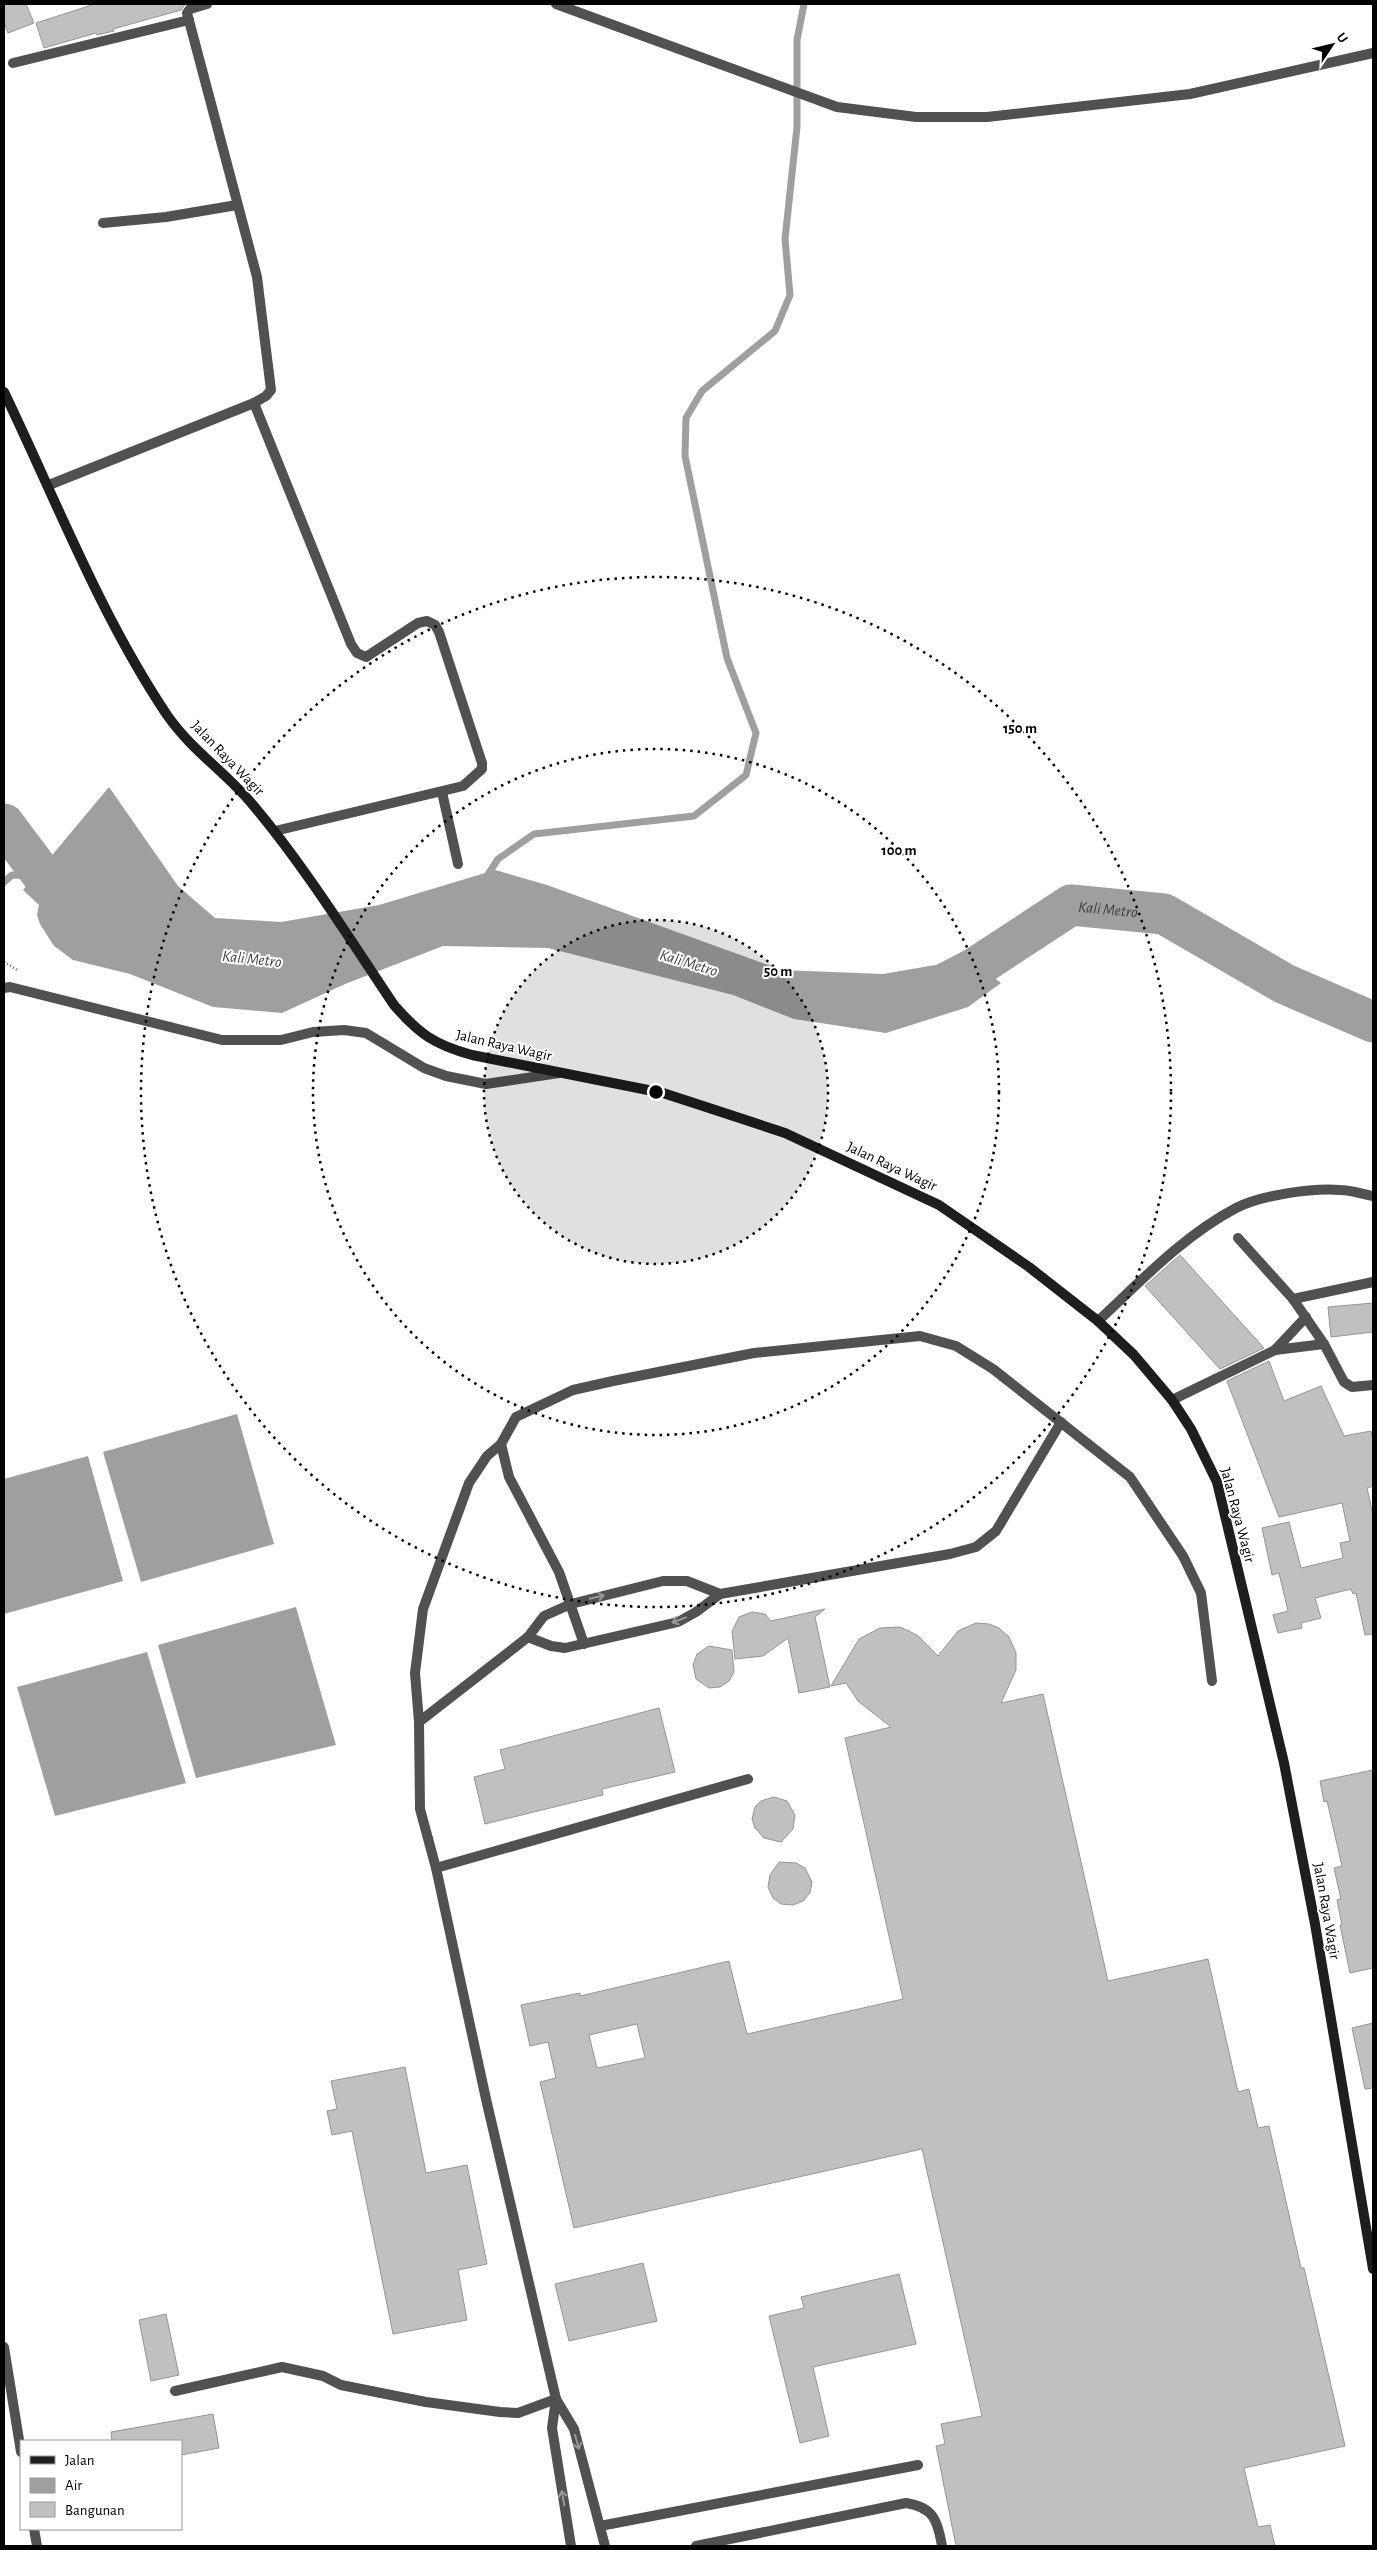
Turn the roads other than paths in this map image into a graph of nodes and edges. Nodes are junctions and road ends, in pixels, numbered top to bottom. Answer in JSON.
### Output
{"nodes":[{"id":1,"x":208,"y":4,"type":"edge"},
{"id":2,"x":556,"y":4,"type":"edge"},
{"id":3,"x":189,"y":20,"type":"junction"},
{"id":4,"x":1373,"y":53,"type":"edge"},
{"id":5,"x":13,"y":63,"type":"dead end"},
{"id":6,"x":237,"y":205,"type":"junction"},
{"id":7,"x":103,"y":223,"type":"dead end"},
{"id":8,"x":4,"y":392,"type":"edge"},
{"id":9,"x":254,"y":403,"type":"junction"},
{"id":10,"x":49,"y":485,"type":"junction"},
{"id":11,"x":442,"y":792,"type":"junction"},
{"id":12,"x":275,"y":831,"type":"junction"},
{"id":13,"x":458,"y":864,"type":"dead end"},
{"id":14,"x":4,"y":988,"type":"edge"},
{"id":15,"x":559,"y":1073,"type":"junction"},
{"id":16,"x":1373,"y":1196,"type":"edge"},
{"id":17,"x":1238,"y":1238,"type":"dead end"},
{"id":18,"x":1373,"y":1282,"type":"edge"},
{"id":19,"x":1293,"y":1299,"type":"junction"},
{"id":20,"x":1306,"y":1317,"type":"junction"},
{"id":21,"x":1098,"y":1321,"type":"junction"},
{"id":22,"x":1324,"y":1344,"type":"junction"},
{"id":23,"x":1275,"y":1350,"type":"junction"},
{"id":24,"x":1373,"y":1385,"type":"edge"},
{"id":25,"x":1172,"y":1400,"type":"junction"},
{"id":26,"x":1060,"y":1422,"type":"junction"},
{"id":27,"x":501,"y":1444,"type":"junction"},
{"id":28,"x":720,"y":1594,"type":"junction"},
{"id":29,"x":571,"y":1604,"type":"junction"},
{"id":30,"x":528,"y":1637,"type":"junction"},
{"id":31,"x":584,"y":1644,"type":"junction"},
{"id":32,"x":1212,"y":1681,"type":"dead end"},
{"id":33,"x":419,"y":1722,"type":"junction"},
{"id":34,"x":748,"y":1779,"type":"dead end"},
{"id":35,"x":436,"y":1868,"type":"junction"},
{"id":36,"x":1373,"y":2269,"type":"edge"},
{"id":37,"x":4,"y":2348,"type":"edge"},
{"id":38,"x":175,"y":2391,"type":"dead end"},
{"id":39,"x":556,"y":2399,"type":"junction"},
{"id":40,"x":20,"y":2446,"type":"edge"},
{"id":41,"x":918,"y":2465,"type":"dead end"},
{"id":42,"x":600,"y":2526,"type":"junction"},
{"id":43,"x":34,"y":2530,"type":"edge"},
{"id":44,"x":37,"y":2546,"type":"edge"},
{"id":45,"x":571,"y":2546,"type":"edge"},
{"id":46,"x":605,"y":2546,"type":"edge"},
{"id":47,"x":696,"y":2546,"type":"edge"},
{"id":48,"x":942,"y":2546,"type":"edge"}],
"edges":[{"from":1,"to":3,"type":"street"},
{"from":2,"to":4,"type":"street"},
{"from":3,"to":5,"type":"street"},
{"from":3,"to":6,"type":"street"},
{"from":6,"to":7,"type":"street"},
{"from":6,"to":9,"type":"street"},
{"from":8,"to":10,"type":"main road","name":"Jalan Raya Wagir"},
{"from":9,"to":10,"type":"street"},
{"from":9,"to":11,"type":"street"},
{"from":10,"to":12,"type":"main road","name":"Jalan Raya Wagir"},
{"from":11,"to":12,"type":"street"},
{"from":11,"to":13,"type":"street"},
{"from":12,"to":15,"type":"main road","name":"Jalan Raya Wagir"},
{"from":14,"to":15,"type":"street"},
{"from":15,"to":21,"type":"main road","name":"Jalan Raya Wagir"},
{"from":16,"to":21,"type":"street"},
{"from":17,"to":19,"type":"street"},
{"from":18,"to":19,"type":"street"},
{"from":19,"to":20,"type":"street"},
{"from":20,"to":22,"type":"street"},
{"from":20,"to":23,"type":"street"},
{"from":21,"to":25,"type":"main road","name":"Jalan Raya Wagir"},
{"from":22,"to":23,"type":"street"},
{"from":22,"to":24,"type":"street"},
{"from":23,"to":25,"type":"street"},
{"from":25,"to":36,"type":"main road","name":"Jalan Raya Wagir"},
{"from":26,"to":27,"type":"street"},
{"from":26,"to":28,"type":"street"},
{"from":26,"to":32,"type":"street"},
{"from":27,"to":29,"type":"street"},
{"from":27,"to":33,"type":"street"},
{"from":29,"to":28,"type":"street","one_way":true},
{"from":28,"to":31,"type":"street","one_way":true},
{"from":29,"to":30,"type":"street"},
{"from":29,"to":31,"type":"street"},
{"from":30,"to":31,"type":"street"},
{"from":30,"to":33,"type":"street"},
{"from":33,"to":35,"type":"street"},
{"from":34,"to":35,"type":"street"},
{"from":35,"to":39,"type":"street"},
{"from":37,"to":40,"type":"street"},
{"from":38,"to":39,"type":"street"},
{"from":39,"to":42,"type":"street","one_way":true},
{"from":45,"to":39,"type":"street","one_way":true},
{"from":41,"to":42,"type":"street"},
{"from":42,"to":46,"type":"street"},
{"from":43,"to":44,"type":"street"},
{"from":47,"to":48,"type":"street"}]}
